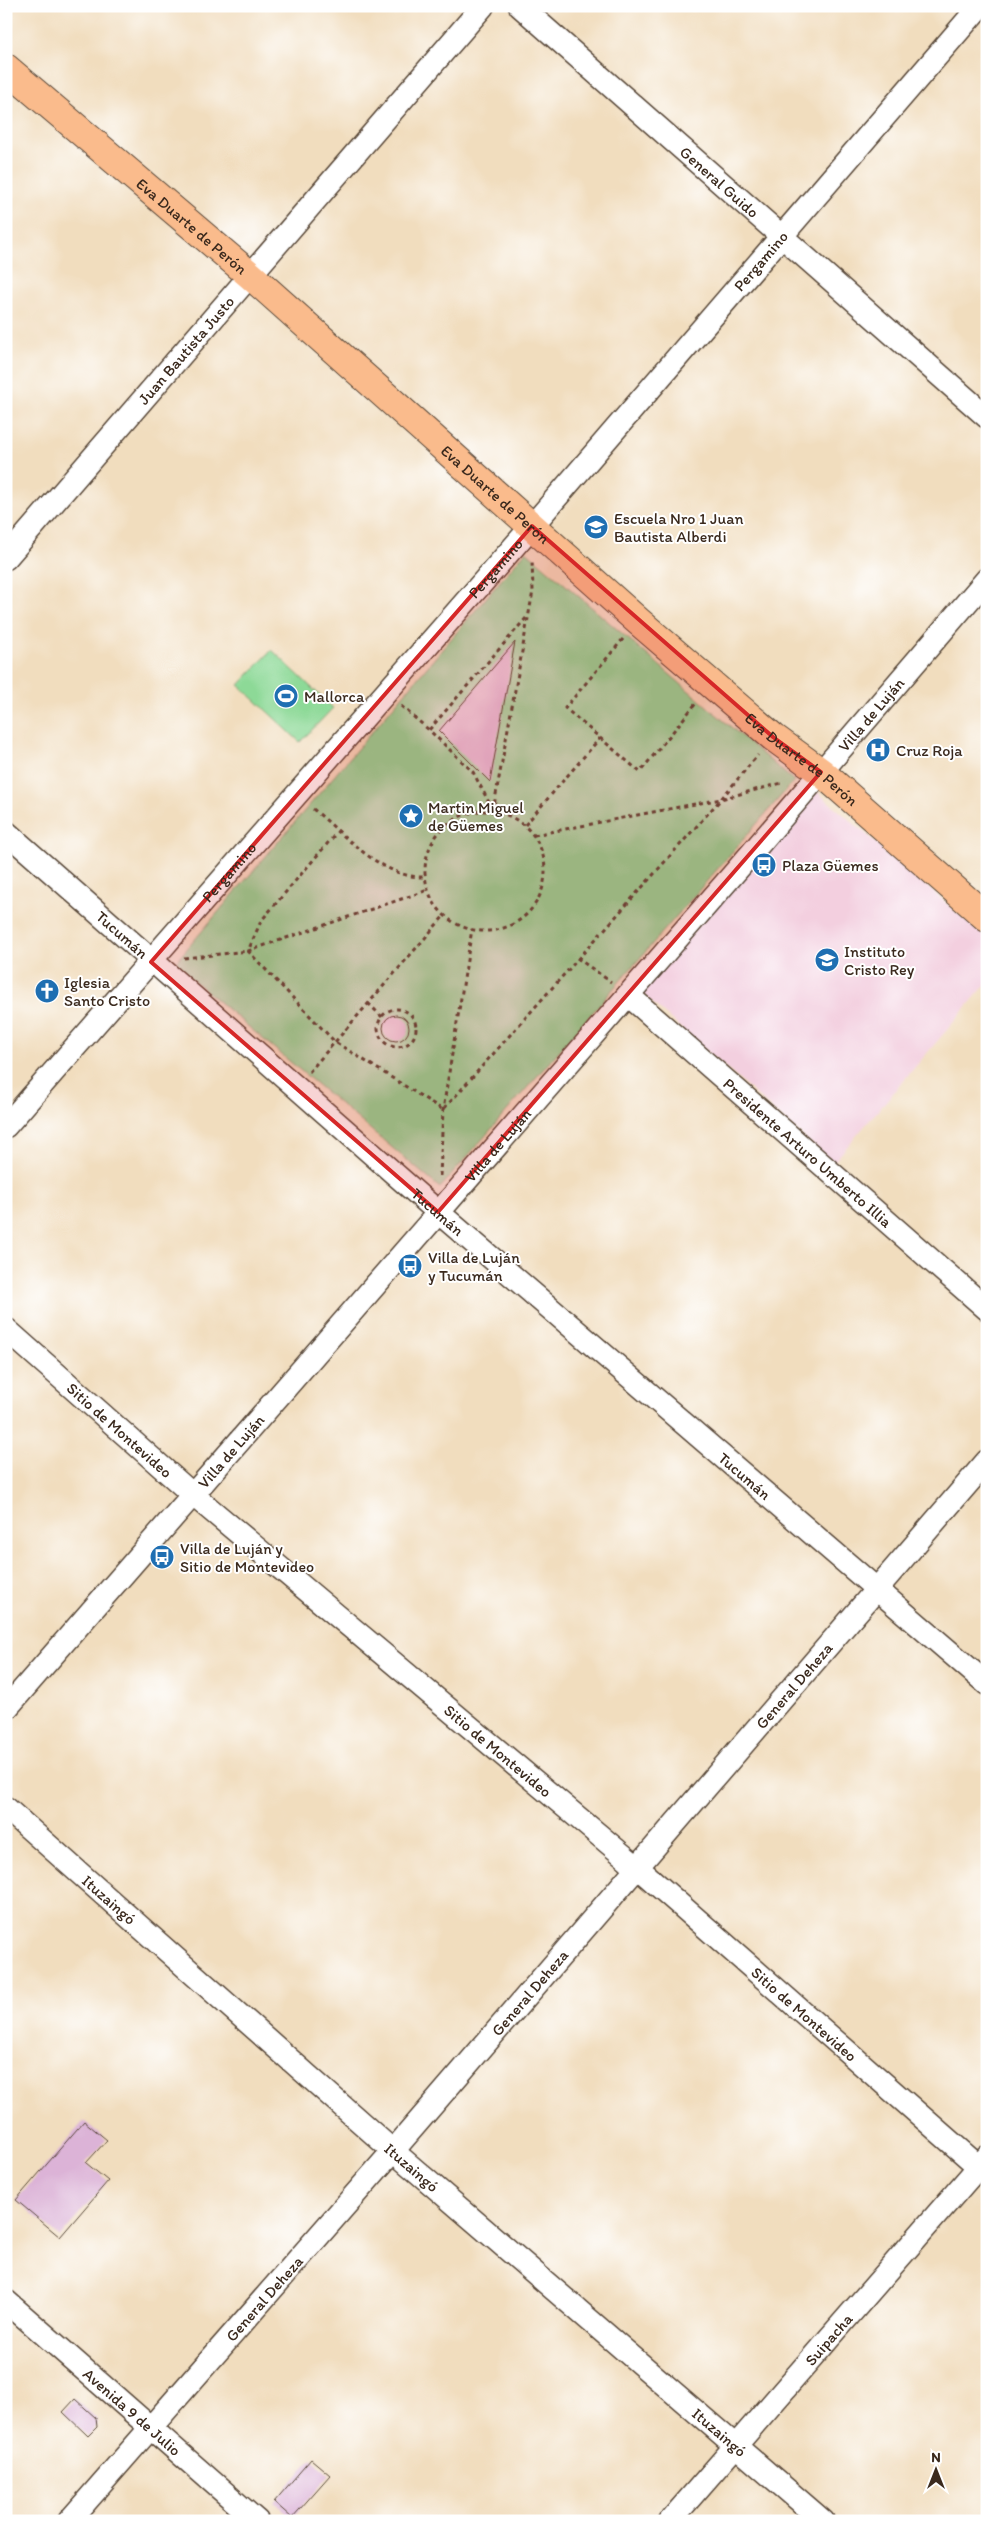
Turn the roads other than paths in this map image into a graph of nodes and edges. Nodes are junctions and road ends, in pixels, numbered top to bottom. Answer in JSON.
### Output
{"nodes":[{"id":1,"x":483,"y":6,"type":"edge"},
{"id":2,"x":520,"y":6,"type":"edge"},
{"id":3,"x":980,"y":6,"type":"edge"},
{"id":4,"x":6,"y":68,"type":"edge"},
{"id":5,"x":780,"y":236,"type":"junction"},
{"id":6,"x":250,"y":276,"type":"junction"},
{"id":7,"x":987,"y":417,"type":"edge"},
{"id":8,"x":532,"y":526,"type":"junction"},
{"id":9,"x":6,"y":558,"type":"edge"},
{"id":10,"x":987,"y":579,"type":"edge"},
{"id":11,"x":821,"y":772,"type":"junction"},
{"id":12,"x":6,"y":832,"type":"edge"},
{"id":13,"x":987,"y":918,"type":"edge"},
{"id":14,"x":151,"y":962,"type":"junction"},
{"id":15,"x":628,"y":995,"type":"junction"},
{"id":16,"x":6,"y":1126,"type":"edge"},
{"id":17,"x":438,"y":1212,"type":"junction"},
{"id":18,"x":987,"y":1309,"type":"edge"},
{"id":19,"x":6,"y":1329,"type":"edge"},
{"id":20,"x":987,"y":1461,"type":"edge"},
{"id":21,"x":192,"y":1494,"type":"junction"},
{"id":22,"x":877,"y":1589,"type":"junction"},
{"id":23,"x":987,"y":1684,"type":"edge"},
{"id":24,"x":6,"y":1709,"type":"edge"},
{"id":25,"x":6,"y":1808,"type":"edge"},
{"id":26,"x":637,"y":1867,"type":"junction"},
{"id":27,"x":393,"y":2151,"type":"junction"},
{"id":28,"x":984,"y":2166,"type":"edge"},
{"id":29,"x":6,"y":2301,"type":"edge"},
{"id":30,"x":152,"y":2428,"type":"junction"},
{"id":31,"x":736,"y":2446,"type":"junction"},
{"id":32,"x":69,"y":2521,"type":"edge"},
{"id":33,"x":258,"y":2521,"type":"edge"},
{"id":34,"x":670,"y":2521,"type":"edge"},
{"id":35,"x":823,"y":2521,"type":"edge"}],
"edges":[{"from":1,"to":6,"type":"street","name":"Juan Bautista Justo"},
{"from":2,"to":5,"type":"street","name":"General Guido"},
{"from":3,"to":5,"type":"street","name":"Pergamino"},
{"from":4,"to":6,"type":"main road","name":"Eva Duarte de Perón"},
{"from":5,"to":7,"type":"street","name":"General Guido"},
{"from":5,"to":8,"type":"street","name":"Pergamino"},
{"from":6,"to":8,"type":"main road","name":"Eva Duarte de Perón"},
{"from":6,"to":9,"type":"street","name":"Juan Bautista Justo"},
{"from":8,"to":11,"type":"main road","name":"Eva Duarte de Perón"},
{"from":8,"to":14,"type":"street","name":"Pergamino"},
{"from":10,"to":11,"type":"street","name":"Villa de Luján"},
{"from":11,"to":13,"type":"main road","name":"Eva Duarte de Perón"},
{"from":11,"to":15,"type":"street","name":"Villa de Luján"},
{"from":12,"to":14,"type":"street","name":"Tucumán"},
{"from":14,"to":16,"type":"street","name":"Pergamino"},
{"from":14,"to":17,"type":"street","name":"Tucumán"},
{"from":15,"to":17,"type":"street","name":"Villa de Luján"},
{"from":15,"to":18,"type":"street","name":"Presidente Arturo Umberto Illia"},
{"from":17,"to":21,"type":"street","name":"Villa de Luján"},
{"from":17,"to":22,"type":"street","name":"Tucumán"},
{"from":19,"to":21,"type":"street","name":"Sitio de Montevideo"},
{"from":20,"to":22,"type":"street","name":"General Deheza"},
{"from":21,"to":24,"type":"street","name":"Villa de Luján"},
{"from":21,"to":26,"type":"street","name":"Sitio de Montevideo"},
{"from":22,"to":23,"type":"street","name":"Tucumán"},
{"from":22,"to":26,"type":"street","name":"General Deheza"},
{"from":25,"to":27,"type":"street","name":"Ituzaingó"},
{"from":26,"to":27,"type":"street","name":"General Deheza"},
{"from":26,"to":28,"type":"street","name":"Sitio de Montevideo"},
{"from":27,"to":30,"type":"street","name":"General Deheza"},
{"from":27,"to":31,"type":"street","name":"Ituzaingó"},
{"from":28,"to":31,"type":"street","name":"Suipacha"},
{"from":29,"to":30,"type":"street","name":"Avenida 9 de Julio"},
{"from":30,"to":32,"type":"street","name":"General Deheza"},
{"from":30,"to":33,"type":"street","name":"Avenida 9 de Julio"},
{"from":31,"to":34,"type":"street","name":"Suipacha"},
{"from":31,"to":35,"type":"street","name":"Ituzaingó"}]}
